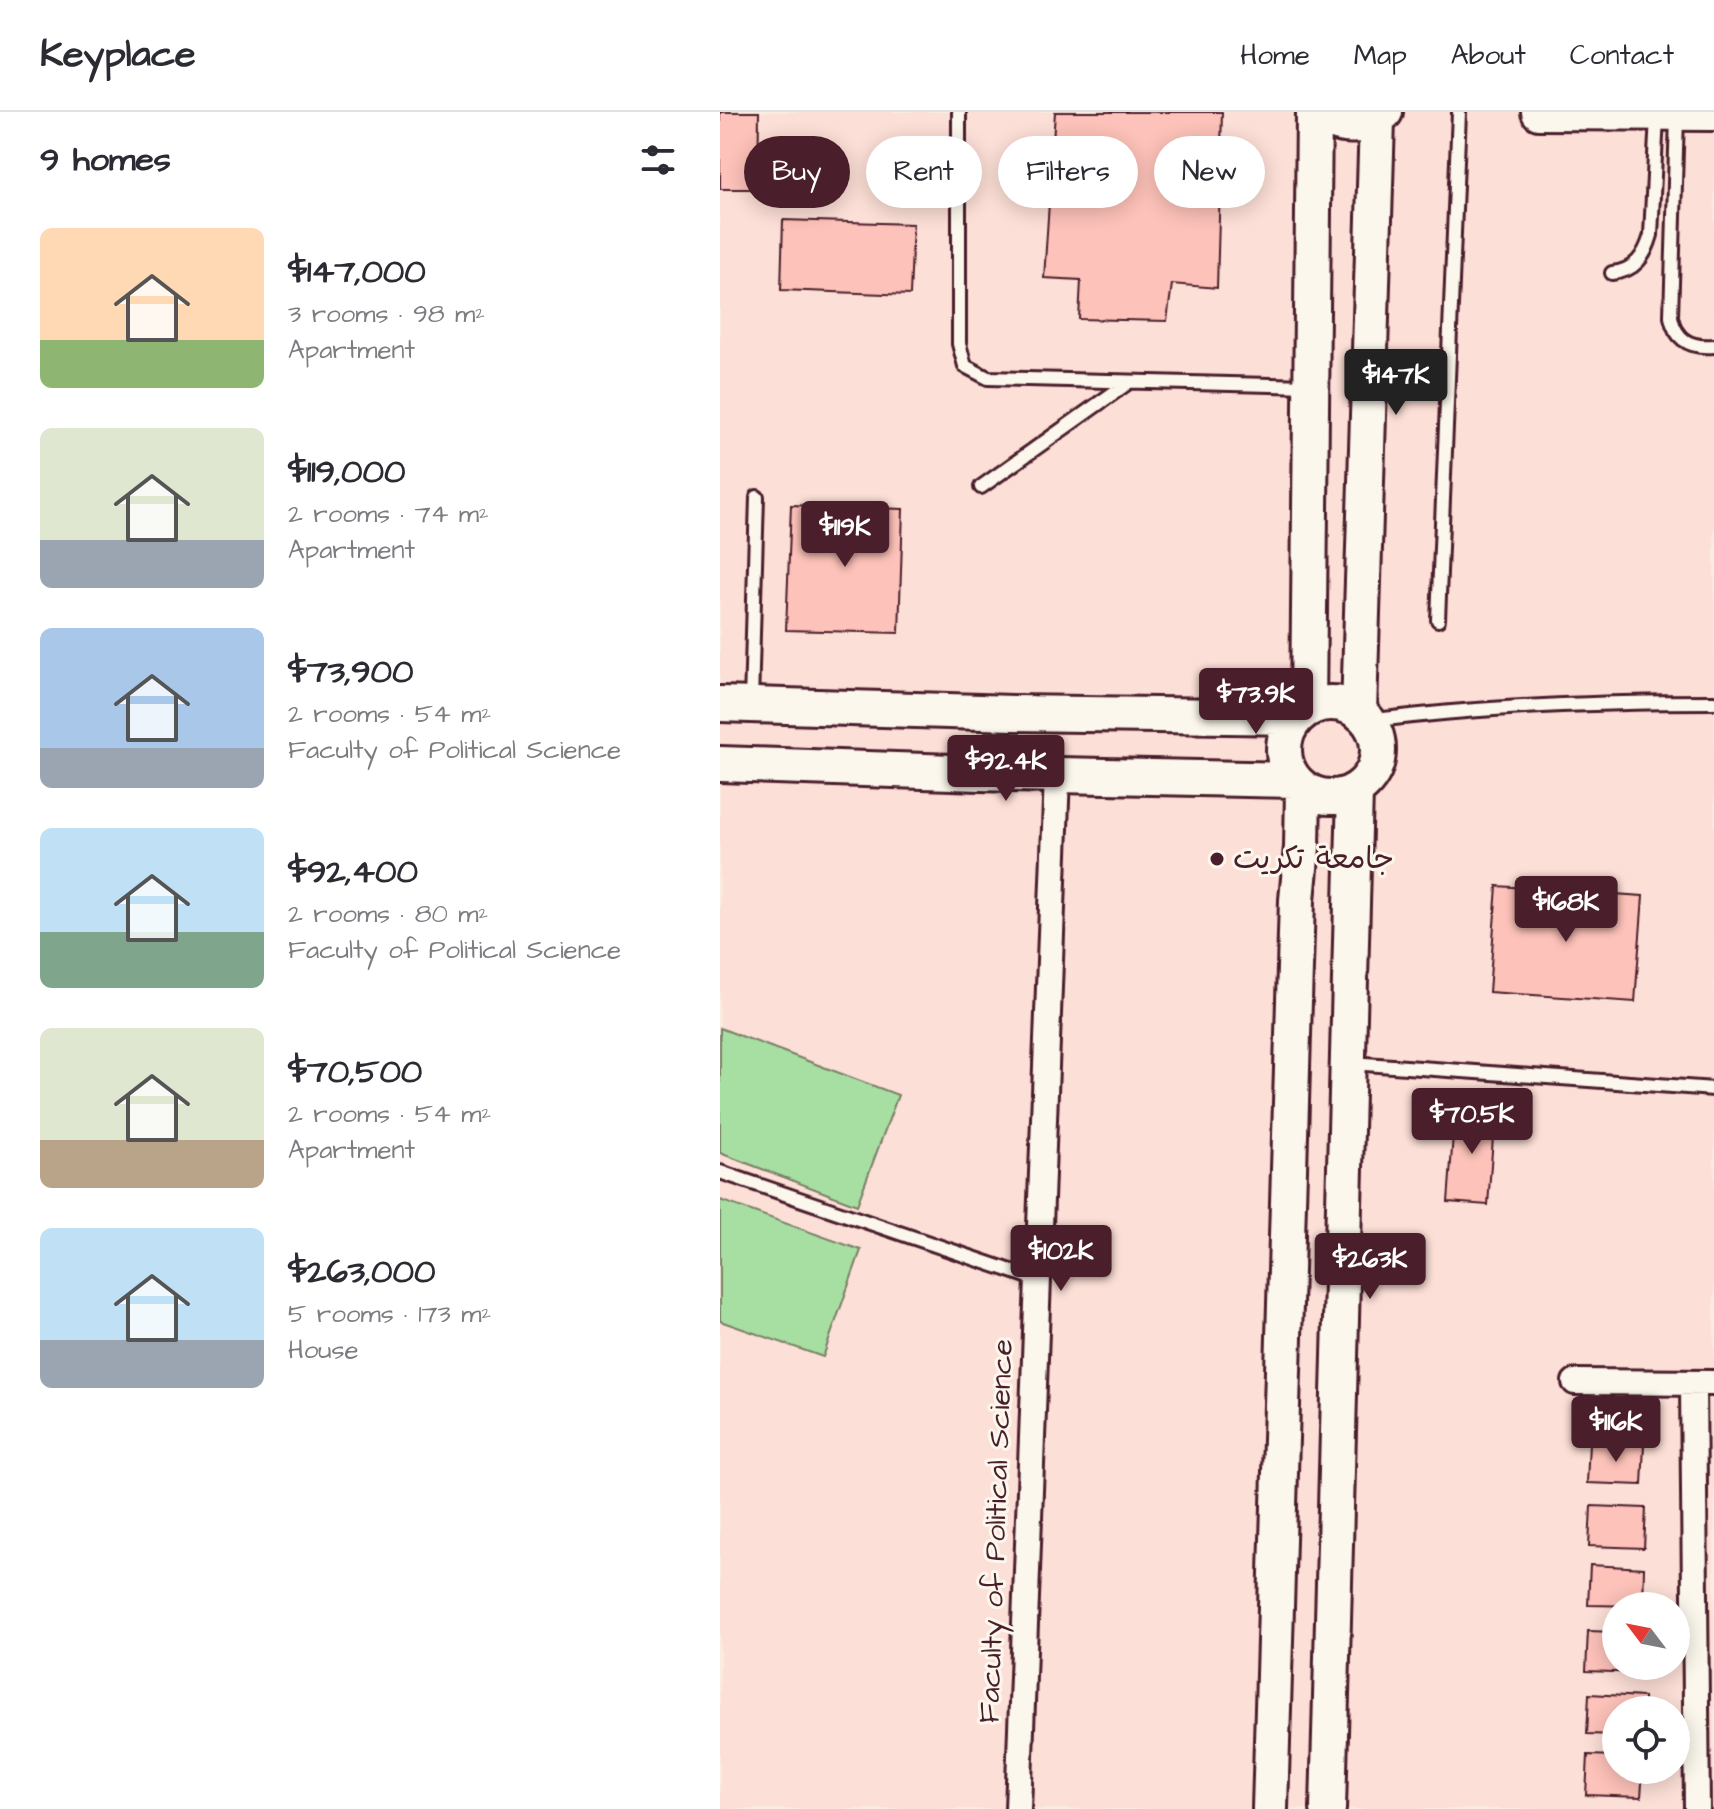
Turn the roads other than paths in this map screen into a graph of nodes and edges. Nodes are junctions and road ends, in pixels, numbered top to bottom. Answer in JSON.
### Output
{"nodes":[{"id":1,"x":959,"y":112,"type":"edge"},
{"id":2,"x":1317,"y":112,"type":"edge"},
{"id":3,"x":1459,"y":112,"type":"edge"},
{"id":4,"x":1539,"y":112,"type":"edge"},
{"id":5,"x":1657,"y":113,"type":"edge"},
{"id":6,"x":1677,"y":113,"type":"edge"},
{"id":7,"x":1714,"y":113,"type":"edge"},
{"id":8,"x":1381,"y":116,"type":"edge"},
{"id":9,"x":1612,"y":273,"type":"dead end"},
{"id":10,"x":1714,"y":346,"type":"edge"},
{"id":11,"x":1129,"y":382,"type":"junction"},
{"id":12,"x":1310,"y":386,"type":"junction"},
{"id":13,"x":981,"y":487,"type":"dead end"},
{"id":14,"x":757,"y":497,"type":"dead end"},
{"id":15,"x":1438,"y":620,"type":"dead end"},
{"id":16,"x":1714,"y":702,"type":"edge"},
{"id":17,"x":735,"y":704,"type":"edge"},
{"id":18,"x":1302,"y":713,"type":"junction"},
{"id":19,"x":1364,"y":716,"type":"junction"},
{"id":20,"x":720,"y":764,"type":"edge"},
{"id":21,"x":1057,"y":775,"type":"junction"},
{"id":22,"x":1299,"y":784,"type":"junction"},
{"id":23,"x":1355,"y":791,"type":"junction"},
{"id":24,"x":1347,"y":1062,"type":"junction"},
{"id":25,"x":1714,"y":1089,"type":"edge"},
{"id":26,"x":720,"y":1172,"type":"edge"},
{"id":27,"x":1038,"y":1280,"type":"junction"},
{"id":28,"x":1575,"y":1382,"type":"dead end"},
{"id":29,"x":1704,"y":1383,"type":"edge"},
{"id":30,"x":1018,"y":1809,"type":"edge"},
{"id":31,"x":1270,"y":1809,"type":"edge"},
{"id":32,"x":1328,"y":1809,"type":"edge"},
{"id":33,"x":1697,"y":1809,"type":"edge"}],
"edges":[{"from":1,"to":11,"type":"lane"},
{"from":2,"to":8,"type":"street"},
{"from":2,"to":12,"type":"street"},
{"from":3,"to":15,"type":"lane"},
{"from":4,"to":5,"type":"street"},
{"from":5,"to":6,"type":"street"},
{"from":5,"to":9,"type":"lane"},
{"from":6,"to":7,"type":"street"},
{"from":6,"to":10,"type":"lane"},
{"from":8,"to":19,"type":"street"},
{"from":11,"to":12,"type":"lane"},
{"from":11,"to":13,"type":"lane"},
{"from":12,"to":18,"type":"street"},
{"from":14,"to":17,"type":"lane"},
{"from":16,"to":19,"type":"lane"},
{"from":17,"to":18,"type":"street"},
{"from":18,"to":19,"type":"street"},
{"from":18,"to":22,"type":"street"},
{"from":19,"to":23,"type":"street"},
{"from":20,"to":21,"type":"street"},
{"from":21,"to":22,"type":"street"},
{"from":21,"to":27,"type":"street","name":"Faculty of Political Science"},
{"from":22,"to":23,"type":"street"},
{"from":22,"to":31,"type":"street"},
{"from":23,"to":24,"type":"street"},
{"from":24,"to":25,"type":"lane"},
{"from":24,"to":32,"type":"street"},
{"from":26,"to":27,"type":"lane"},
{"from":27,"to":30,"type":"street","name":"Faculty of Political Science"},
{"from":28,"to":29,"type":"street"},
{"from":29,"to":33,"type":"street"}]}
